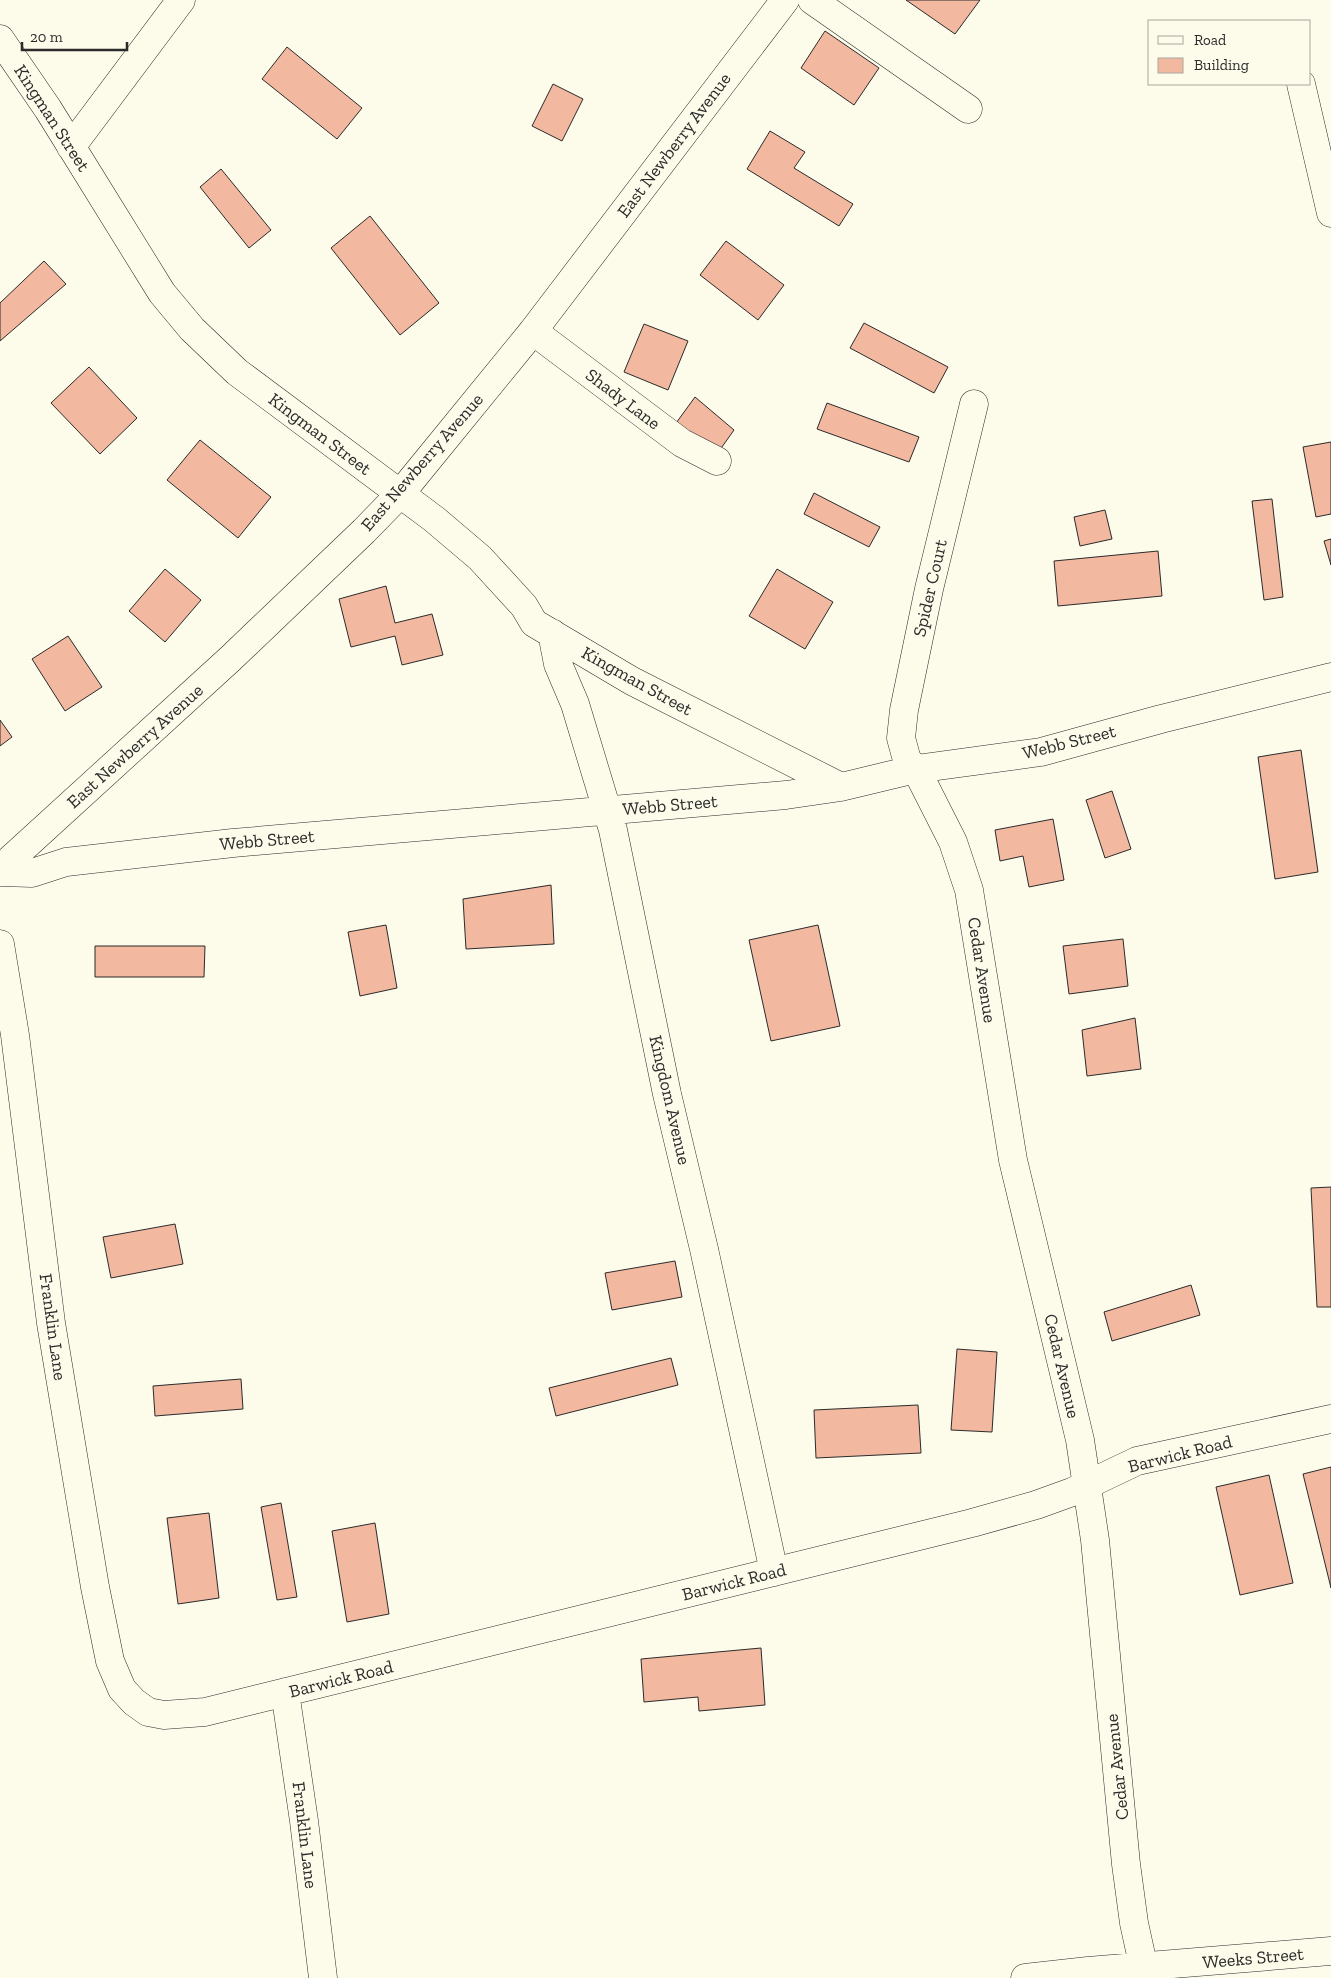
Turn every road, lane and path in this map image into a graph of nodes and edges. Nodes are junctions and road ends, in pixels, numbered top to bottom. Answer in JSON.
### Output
{"nodes":[{"id":1,"x":181,"y":0,"type":"edge"},
{"id":2,"x":785,"y":0,"type":"edge"},
{"id":3,"x":812,"y":0,"type":"edge"},
{"id":4,"x":0,"y":39,"type":"edge"},
{"id":5,"x":1301,"y":85,"type":"edge"},
{"id":6,"x":968,"y":109,"type":"dead end"},
{"id":7,"x":71,"y":147,"type":"junction"},
{"id":8,"x":1331,"y":212,"type":"edge"},
{"id":9,"x":532,"y":331,"type":"junction"},
{"id":10,"x":974,"y":404,"type":"dead end"},
{"id":11,"x":717,"y":461,"type":"dead end"},
{"id":12,"x":400,"y":494,"type":"junction"},
{"id":13,"x":552,"y":633,"type":"junction"},
{"id":14,"x":1331,"y":677,"type":"edge"},
{"id":15,"x":916,"y":769,"type":"junction"},
{"id":16,"x":841,"y":787,"type":"junction"},
{"id":17,"x":607,"y":811,"type":"junction"},
{"id":18,"x":0,"y":871,"type":"edge"},
{"id":19,"x":0,"y":944,"type":"edge"},
{"id":20,"x":1331,"y":1418,"type":"edge"},
{"id":21,"x":1086,"y":1485,"type":"junction"},
{"id":22,"x":774,"y":1572,"type":"junction"},
{"id":23,"x":285,"y":1692,"type":"junction"},
{"id":24,"x":134,"y":1702,"type":"joint"},
{"id":25,"x":1331,"y":1951,"type":"edge"},
{"id":26,"x":1145,"y":1972,"type":"edge"},
{"id":27,"x":323,"y":1978,"type":"edge"},
{"id":28,"x":1025,"y":1978,"type":"edge"}],
"edges":[{"from":1,"to":7,"type":"street"},
{"from":2,"to":9,"type":"street","name":"East Newberry Avenue"},
{"from":3,"to":6,"type":"street"},
{"from":4,"to":7,"type":"street","name":"Kingman Street"},
{"from":5,"to":8,"type":"street"},
{"from":7,"to":12,"type":"street","name":"Kingman Street"},
{"from":9,"to":11,"type":"street","name":"Shady Lane"},
{"from":9,"to":12,"type":"street","name":"East Newberry Avenue"},
{"from":10,"to":15,"type":"street","name":"Spider Court"},
{"from":12,"to":13,"type":"street","name":"Kingman Street"},
{"from":12,"to":18,"type":"street","name":"East Newberry Avenue"},
{"from":13,"to":16,"type":"street","name":"Kingman Street"},
{"from":13,"to":17,"type":"street","name":"Kingdom Avenue"},
{"from":14,"to":15,"type":"street","name":"Webb Street"},
{"from":15,"to":16,"type":"street","name":"Webb Street"},
{"from":15,"to":21,"type":"street","name":"Cedar Avenue"},
{"from":16,"to":17,"type":"street","name":"Webb Street"},
{"from":17,"to":18,"type":"street","name":"Webb Street"},
{"from":17,"to":22,"type":"street","name":"Kingdom Avenue"},
{"from":19,"to":24,"type":"street","name":"Franklin Lane"},
{"from":20,"to":21,"type":"street","name":"Barwick Road"},
{"from":21,"to":22,"type":"street","name":"Barwick Road"},
{"from":21,"to":26,"type":"street","name":"Cedar Avenue"},
{"from":22,"to":23,"type":"street","name":"Barwick Road"},
{"from":23,"to":24,"type":"street","name":"Barwick Road"},
{"from":23,"to":27,"type":"street","name":"Franklin Lane"},
{"from":25,"to":26,"type":"street","name":"Weeks Street"},
{"from":26,"to":28,"type":"street","name":"Weeks Street"}]}
